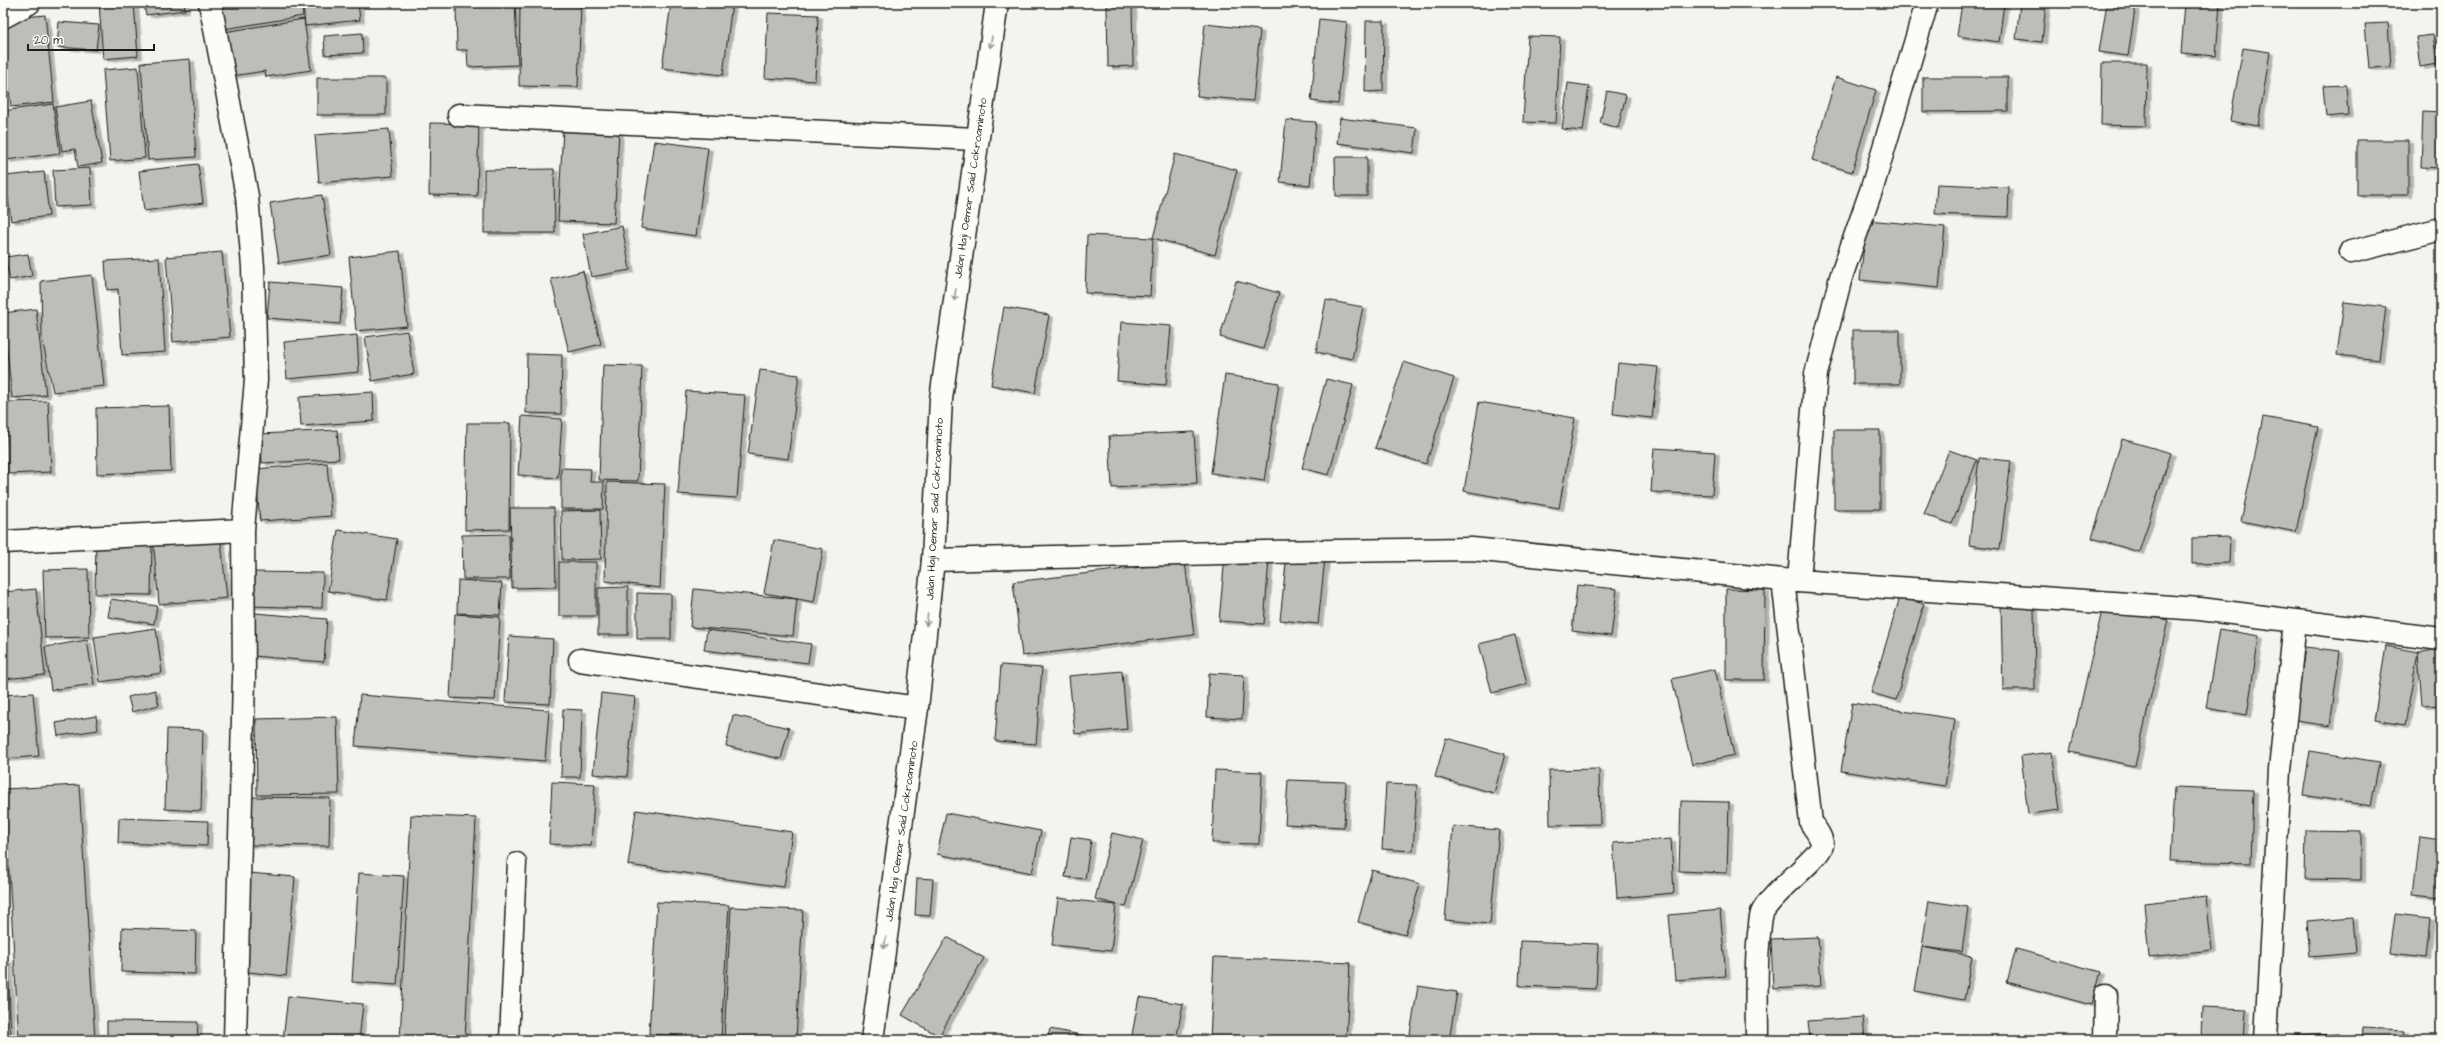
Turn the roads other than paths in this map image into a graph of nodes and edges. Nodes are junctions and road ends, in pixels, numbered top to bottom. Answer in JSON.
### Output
{"nodes":[{"id":1,"x":29,"y":3,"type":"edge"},
{"id":2,"x":210,"y":3,"type":"edge"},
{"id":3,"x":997,"y":3,"type":"edge"},
{"id":4,"x":1927,"y":3,"type":"edge"},
{"id":5,"x":3,"y":17,"type":"edge"},
{"id":6,"x":459,"y":115,"type":"dead end"},
{"id":7,"x":976,"y":139,"type":"junction"},
{"id":8,"x":2441,"y":229,"type":"edge"},
{"id":9,"x":2351,"y":252,"type":"dead end"},
{"id":10,"x":243,"y":530,"type":"junction"},
{"id":11,"x":3,"y":542,"type":"edge"},
{"id":12,"x":933,"y":560,"type":"junction"},
{"id":13,"x":1791,"y":580,"type":"junction"},
{"id":14,"x":2295,"y":621,"type":"junction"},
{"id":15,"x":2441,"y":639,"type":"edge"},
{"id":16,"x":580,"y":660,"type":"dead end"},
{"id":17,"x":917,"y":708,"type":"junction"},
{"id":18,"x":517,"y":862,"type":"dead end"},
{"id":19,"x":2106,"y":995,"type":"dead end"},
{"id":20,"x":235,"y":1040,"type":"edge"},
{"id":21,"x":509,"y":1040,"type":"edge"},
{"id":22,"x":872,"y":1040,"type":"edge"},
{"id":23,"x":1757,"y":1040,"type":"edge"},
{"id":24,"x":2105,"y":1040,"type":"edge"},
{"id":25,"x":2266,"y":1040,"type":"edge"}],
"edges":[{"from":1,"to":5,"type":"street"},
{"from":2,"to":10,"type":"street"},
{"from":3,"to":7,"type":"street","name":"Jalan Haji Oemar Said Cokroaminoto","one_way":true},
{"from":4,"to":13,"type":"street"},
{"from":6,"to":7,"type":"street"},
{"from":7,"to":12,"type":"street","name":"Jalan Haji Oemar Said Cokroaminoto","one_way":true},
{"from":8,"to":9,"type":"street"},
{"from":10,"to":11,"type":"street"},
{"from":10,"to":20,"type":"street"},
{"from":12,"to":13,"type":"street"},
{"from":12,"to":17,"type":"street","name":"Jalan Haji Oemar Said Cokroaminoto","one_way":true},
{"from":13,"to":14,"type":"street"},
{"from":13,"to":23,"type":"street"},
{"from":14,"to":15,"type":"street"},
{"from":14,"to":25,"type":"street"},
{"from":16,"to":17,"type":"street"},
{"from":17,"to":22,"type":"street","name":"Jalan Haji Oemar Said Cokroaminoto","one_way":true},
{"from":18,"to":21,"type":"lane"},
{"from":19,"to":24,"type":"street"}]}
